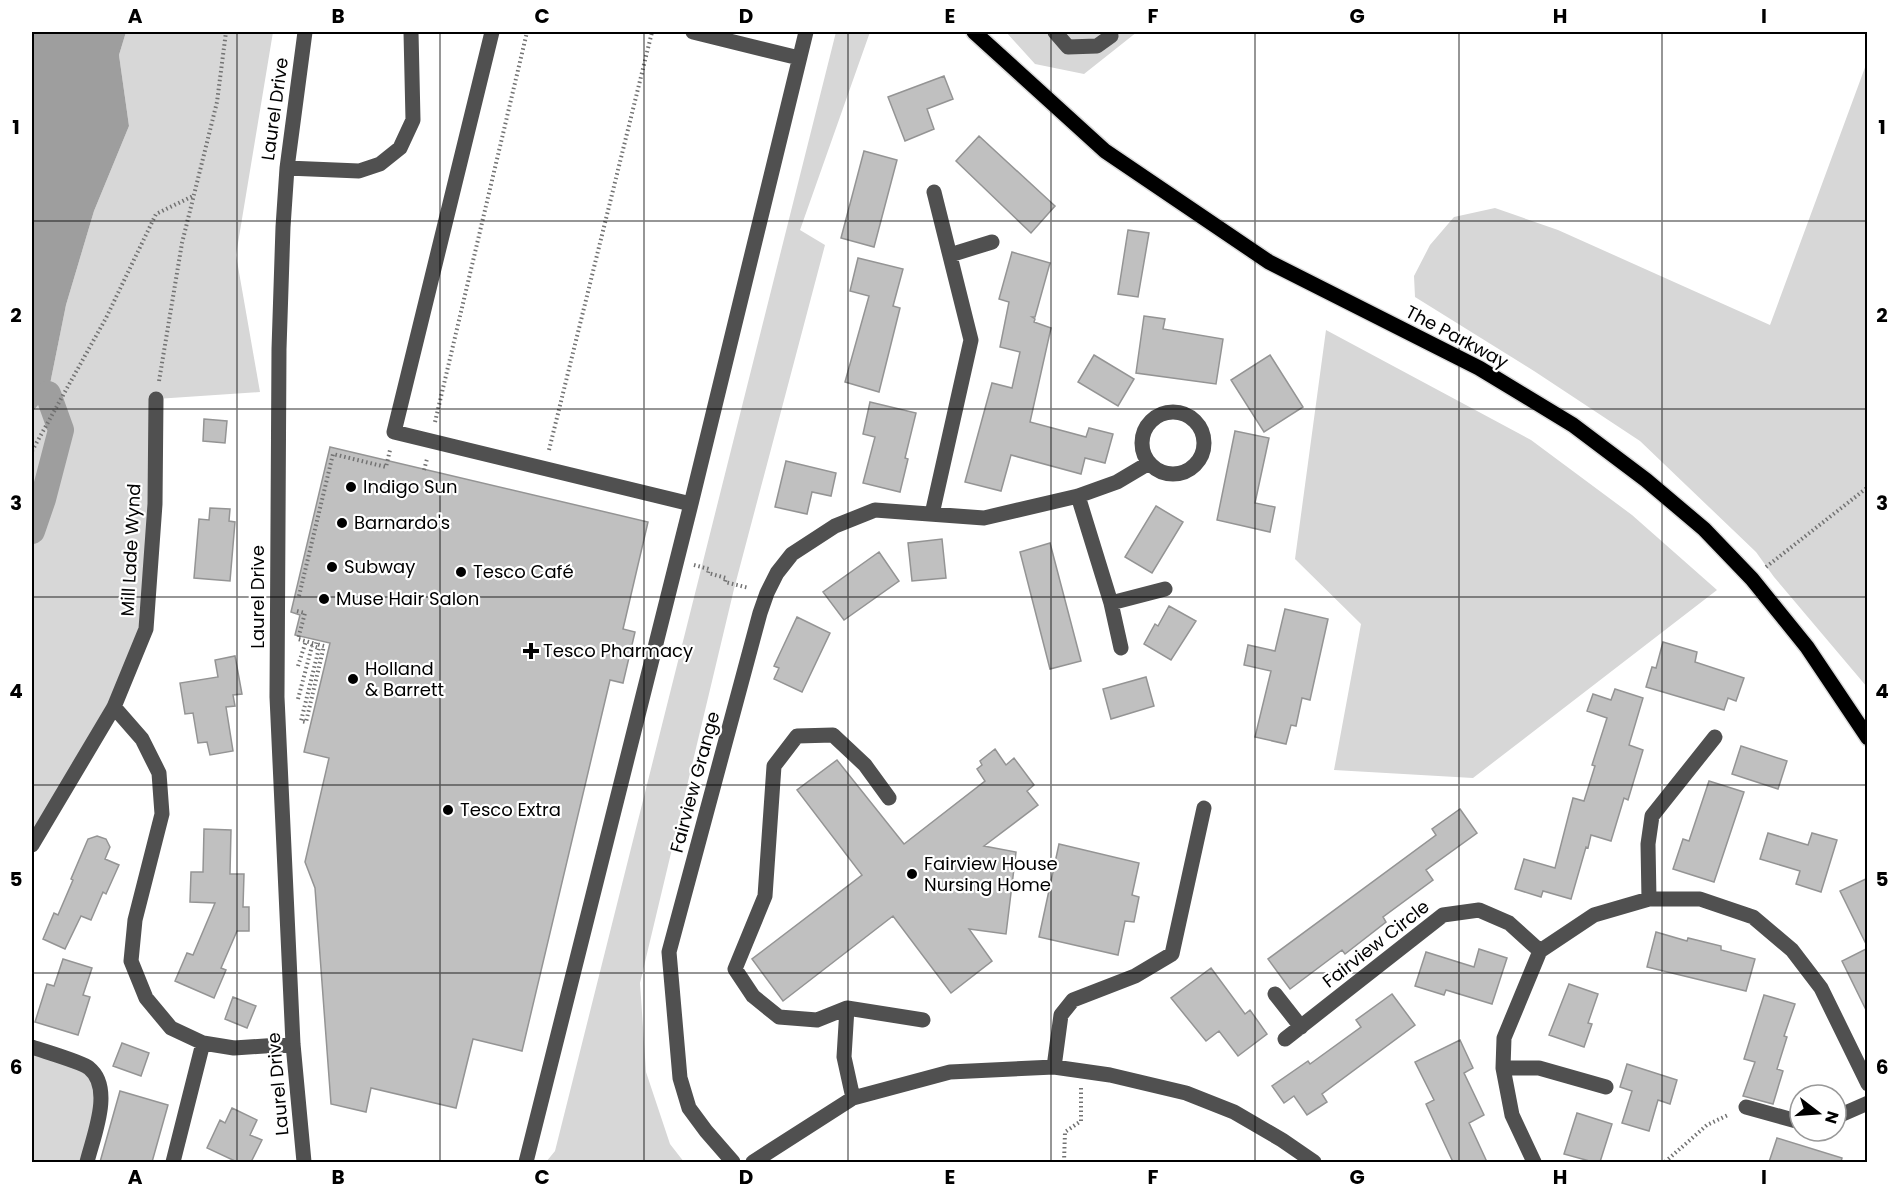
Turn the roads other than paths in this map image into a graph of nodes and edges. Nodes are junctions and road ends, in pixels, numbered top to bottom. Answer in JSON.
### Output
{"nodes":[{"id":1,"x":305,"y":32,"type":"edge"},
{"id":2,"x":411,"y":32,"type":"edge"},
{"id":3,"x":492,"y":32,"type":"edge"},
{"id":4,"x":693,"y":32,"type":"edge"},
{"id":5,"x":806,"y":32,"type":"edge"},
{"id":6,"x":974,"y":32,"type":"edge"},
{"id":7,"x":1054,"y":32,"type":"edge"},
{"id":8,"x":1111,"y":36,"type":"dead end"},
{"id":9,"x":799,"y":58,"type":"junction"},
{"id":10,"x":287,"y":168,"type":"junction"},
{"id":11,"x":934,"y":192,"type":"dead end"},
{"id":12,"x":992,"y":242,"type":"dead end"},
{"id":13,"x":950,"y":255,"type":"junction"},
{"id":14,"x":156,"y":399,"type":"road end"},
{"id":15,"x":1149,"y":463,"type":"junction"},
{"id":16,"x":1078,"y":496,"type":"junction"},
{"id":17,"x":691,"y":504,"type":"junction"},
{"id":18,"x":932,"y":514,"type":"junction"},
{"id":19,"x":1165,"y":589,"type":"dead end"},
{"id":20,"x":1111,"y":603,"type":"junction"},
{"id":21,"x":1121,"y":648,"type":"dead end"},
{"id":22,"x":114,"y":707,"type":"junction"},
{"id":23,"x":1714,"y":737,"type":"dead end"},
{"id":24,"x":1868,"y":738,"type":"edge"},
{"id":25,"x":889,"y":798,"type":"dead end"},
{"id":26,"x":1204,"y":808,"type":"dead end"},
{"id":27,"x":32,"y":845,"type":"edge"},
{"id":28,"x":1649,"y":899,"type":"junction"},
{"id":29,"x":1540,"y":951,"type":"junction"},
{"id":30,"x":1275,"y":994,"type":"dead end"},
{"id":31,"x":847,"y":1008,"type":"junction"},
{"id":32,"x":923,"y":1020,"type":"dead end"},
{"id":33,"x":1301,"y":1027,"type":"junction"},
{"id":34,"x":1285,"y":1039,"type":"dead end"},
{"id":35,"x":203,"y":1043,"type":"junction"},
{"id":36,"x":293,"y":1044,"type":"junction"},
{"id":37,"x":32,"y":1047,"type":"edge"},
{"id":38,"x":1054,"y":1067,"type":"junction"},
{"id":39,"x":1503,"y":1068,"type":"junction"},
{"id":40,"x":1868,"y":1084,"type":"edge"},
{"id":41,"x":1606,"y":1087,"type":"dead end"},
{"id":42,"x":853,"y":1098,"type":"junction"},
{"id":43,"x":1868,"y":1103,"type":"edge"},
{"id":44,"x":1746,"y":1107,"type":"road end"},
{"id":45,"x":1848,"y":1112,"type":"edge"},
{"id":46,"x":1788,"y":1119,"type":"edge"},
{"id":47,"x":87,"y":1162,"type":"edge"},
{"id":48,"x":173,"y":1162,"type":"edge"},
{"id":49,"x":304,"y":1162,"type":"edge"},
{"id":50,"x":526,"y":1162,"type":"edge"},
{"id":51,"x":733,"y":1162,"type":"edge"},
{"id":52,"x":753,"y":1162,"type":"edge"},
{"id":53,"x":1314,"y":1162,"type":"edge"},
{"id":54,"x":1534,"y":1162,"type":"edge"}],
"edges":[{"from":1,"to":10,"type":"street","name":"Laurel Drive"},
{"from":2,"to":10,"type":"street"},
{"from":3,"to":17,"type":"street"},
{"from":4,"to":9,"type":"street"},
{"from":5,"to":9,"type":"street"},
{"from":6,"to":24,"type":"main road","name":"The Parkway"},
{"from":7,"to":8,"type":"street"},
{"from":9,"to":17,"type":"street"},
{"from":10,"to":36,"type":"street","name":"Laurel Drive"},
{"from":11,"to":13,"type":"street"},
{"from":12,"to":13,"type":"street"},
{"from":13,"to":18,"type":"street"},
{"from":14,"to":22,"type":"street","name":"Mill Lade Wynd"},
{"from":15,"to":15,"type":"street"},
{"from":15,"to":16,"type":"street","name":"Fairview Grange"},
{"from":16,"to":18,"type":"street","name":"Fairview Grange"},
{"from":16,"to":20,"type":"street"},
{"from":17,"to":50,"type":"street"},
{"from":18,"to":51,"type":"street","name":"Fairview Grange"},
{"from":19,"to":20,"type":"street"},
{"from":20,"to":21,"type":"street"},
{"from":22,"to":27,"type":"street","name":"Mill Lade Wynd"},
{"from":22,"to":35,"type":"street"},
{"from":23,"to":28,"type":"street"},
{"from":25,"to":31,"type":"street"},
{"from":26,"to":38,"type":"street"},
{"from":28,"to":29,"type":"street"},
{"from":28,"to":40,"type":"street"},
{"from":29,"to":33,"type":"street","name":"Fairview Circle"},
{"from":29,"to":39,"type":"street"},
{"from":30,"to":33,"type":"street"},
{"from":31,"to":32,"type":"street"},
{"from":31,"to":42,"type":"street"},
{"from":33,"to":34,"type":"street","name":"Fairview Circle"},
{"from":35,"to":36,"type":"street"},
{"from":35,"to":48,"type":"street"},
{"from":36,"to":49,"type":"street","name":"Laurel Drive"},
{"from":37,"to":47,"type":"street"},
{"from":38,"to":42,"type":"street"},
{"from":38,"to":53,"type":"street"},
{"from":39,"to":41,"type":"street"},
{"from":39,"to":54,"type":"street"},
{"from":42,"to":52,"type":"street"},
{"from":43,"to":45,"type":"street"},
{"from":44,"to":46,"type":"street"}]}
